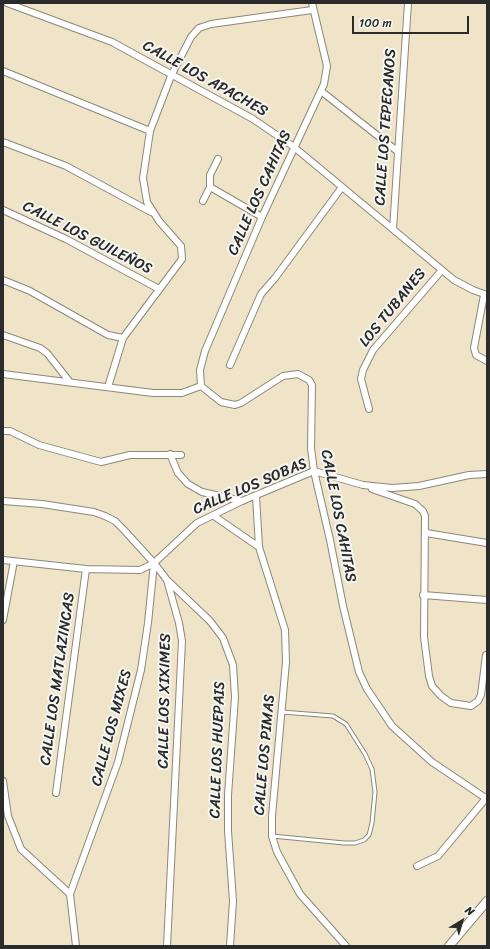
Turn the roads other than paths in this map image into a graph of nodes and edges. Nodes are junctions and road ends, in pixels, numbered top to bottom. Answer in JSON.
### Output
{"nodes":[{"id":1,"x":7,"y":3,"type":"edge"},
{"id":2,"x":312,"y":3,"type":"edge"},
{"id":3,"x":408,"y":3,"type":"edge"},
{"id":4,"x":312,"y":10,"type":"junction"},
{"id":5,"x":3,"y":71,"type":"edge"},
{"id":6,"x":171,"y":76,"type":"junction"},
{"id":7,"x":321,"y":91,"type":"junction"},
{"id":8,"x":150,"y":131,"type":"junction"},
{"id":9,"x":3,"y":142,"type":"edge"},
{"id":10,"x":294,"y":147,"type":"junction"},
{"id":11,"x":397,"y":151,"type":"junction"},
{"id":12,"x":218,"y":159,"type":"dead end"},
{"id":13,"x":210,"y":187,"type":"junction"},
{"id":14,"x":342,"y":187,"type":"junction"},
{"id":15,"x":202,"y":201,"type":"dead end"},
{"id":16,"x":3,"y":210,"type":"edge"},
{"id":17,"x":152,"y":212,"type":"junction"},
{"id":18,"x":262,"y":217,"type":"junction"},
{"id":19,"x":393,"y":229,"type":"junction"},
{"id":20,"x":442,"y":270,"type":"junction"},
{"id":21,"x":3,"y":280,"type":"edge"},
{"id":22,"x":158,"y":289,"type":"junction"},
{"id":23,"x":486,"y":295,"type":"edge"},
{"id":24,"x":3,"y":335,"type":"edge"},
{"id":25,"x":122,"y":338,"type":"junction"},
{"id":26,"x":487,"y":361,"type":"edge"},
{"id":27,"x":230,"y":365,"type":"dead end"},
{"id":28,"x":3,"y":374,"type":"edge"},
{"id":29,"x":69,"y":381,"type":"junction"},
{"id":30,"x":201,"y":386,"type":"junction"},
{"id":31,"x":108,"y":387,"type":"junction"},
{"id":32,"x":368,"y":409,"type":"dead end"},
{"id":33,"x":3,"y":431,"type":"edge"},
{"id":34,"x":170,"y":454,"type":"junction"},
{"id":35,"x":181,"y":455,"type":"dead end"},
{"id":36,"x":314,"y":471,"type":"junction"},
{"id":37,"x":487,"y":474,"type":"edge"},
{"id":38,"x":363,"y":485,"type":"junction"},
{"id":39,"x":256,"y":496,"type":"junction"},
{"id":40,"x":3,"y":501,"type":"edge"},
{"id":41,"x":242,"y":501,"type":"junction"},
{"id":42,"x":214,"y":516,"type":"junction"},
{"id":43,"x":426,"y":534,"type":"junction"},
{"id":44,"x":487,"y":543,"type":"edge"},
{"id":45,"x":260,"y":547,"type":"junction"},
{"id":46,"x":3,"y":560,"type":"edge"},
{"id":47,"x":14,"y":561,"type":"junction"},
{"id":48,"x":154,"y":563,"type":"junction"},
{"id":49,"x":86,"y":569,"type":"junction"},
{"id":50,"x":167,"y":580,"type":"junction"},
{"id":51,"x":424,"y":595,"type":"junction"},
{"id":52,"x":487,"y":600,"type":"edge"},
{"id":53,"x":3,"y":620,"type":"edge"},
{"id":54,"x":486,"y":655,"type":"dead end"},
{"id":55,"x":282,"y":712,"type":"junction"},
{"id":56,"x":3,"y":781,"type":"edge"},
{"id":57,"x":56,"y":793,"type":"dead end"},
{"id":58,"x":487,"y":798,"type":"edge"},
{"id":59,"x":272,"y":836,"type":"junction"},
{"id":60,"x":417,"y":866,"type":"dead end"},
{"id":61,"x":70,"y":894,"type":"junction"},
{"id":62,"x":487,"y":901,"type":"edge"},
{"id":63,"x":76,"y":946,"type":"edge"},
{"id":64,"x":167,"y":946,"type":"edge"},
{"id":65,"x":230,"y":946,"type":"edge"},
{"id":66,"x":346,"y":946,"type":"edge"},
{"id":67,"x":449,"y":946,"type":"edge"}],
"edges":[{"from":1,"to":6,"type":"street","name":"CALLE LOS APACHES"},
{"from":2,"to":4,"type":"street","name":"CALLE LOS CAHITAS"},
{"from":3,"to":11,"type":"street","name":"CALLE LOS TEPECANOS"},
{"from":4,"to":6,"type":"street"},
{"from":4,"to":7,"type":"street","name":"CALLE LOS CAHITAS"},
{"from":5,"to":8,"type":"street"},
{"from":6,"to":8,"type":"street"},
{"from":6,"to":10,"type":"street","name":"CALLE LOS APACHES"},
{"from":7,"to":10,"type":"street","name":"CALLE LOS CAHITAS"},
{"from":7,"to":11,"type":"street"},
{"from":8,"to":17,"type":"street"},
{"from":9,"to":17,"type":"street"},
{"from":10,"to":14,"type":"street","name":"CALLE LOS APACHES"},
{"from":10,"to":18,"type":"street","name":"CALLE LOS CAHITAS"},
{"from":11,"to":19,"type":"street","name":"CALLE LOS TEPECANOS"},
{"from":12,"to":13,"type":"street"},
{"from":13,"to":15,"type":"street"},
{"from":13,"to":18,"type":"street"},
{"from":14,"to":19,"type":"street","name":"CALLE LOS APACHES"},
{"from":14,"to":27,"type":"street"},
{"from":16,"to":22,"type":"street","name":"CALLE LOS GUILEÑOS"},
{"from":17,"to":22,"type":"street"},
{"from":18,"to":30,"type":"street","name":"CALLE LOS CAHITAS"},
{"from":19,"to":20,"type":"street","name":"CALLE LOS APACHES"},
{"from":20,"to":23,"type":"street","name":"CALLE LOS APACHES"},
{"from":20,"to":32,"type":"street","name":"LOS TUBANES"},
{"from":21,"to":25,"type":"street"},
{"from":22,"to":25,"type":"street"},
{"from":23,"to":26,"type":"street"},
{"from":24,"to":29,"type":"street"},
{"from":25,"to":31,"type":"street"},
{"from":28,"to":29,"type":"street"},
{"from":29,"to":31,"type":"street"},
{"from":30,"to":31,"type":"street"},
{"from":30,"to":36,"type":"street","name":"CALLE LOS CAHITAS"},
{"from":33,"to":34,"type":"street"},
{"from":34,"to":35,"type":"street"},
{"from":34,"to":41,"type":"street"},
{"from":36,"to":38,"type":"street","name":"CALLE LOS SOBAS"},
{"from":36,"to":39,"type":"street","name":"CALLE LOS SOBAS"},
{"from":36,"to":58,"type":"street","name":"CALLE LOS CAHITAS"},
{"from":37,"to":38,"type":"street","name":"CALLE LOS SOBAS"},
{"from":38,"to":43,"type":"street"},
{"from":39,"to":41,"type":"street","name":"CALLE LOS SOBAS"},
{"from":39,"to":45,"type":"street","name":"CALLE LOS PIMAS"},
{"from":40,"to":48,"type":"street","name":"CALLE LOS XIXIMES"},
{"from":41,"to":42,"type":"street","name":"CALLE LOS SOBAS"},
{"from":42,"to":45,"type":"street"},
{"from":42,"to":48,"type":"street","name":"CALLE LOS SOBAS"},
{"from":43,"to":44,"type":"street"},
{"from":43,"to":51,"type":"street"},
{"from":45,"to":55,"type":"street","name":"CALLE LOS PIMAS"},
{"from":46,"to":47,"type":"street"},
{"from":47,"to":49,"type":"street"},
{"from":47,"to":53,"type":"street"},
{"from":48,"to":49,"type":"street"},
{"from":48,"to":50,"type":"street","name":"CALLE LOS XIXIMES"},
{"from":48,"to":61,"type":"street","name":"CALLE LOS MIXES"},
{"from":49,"to":57,"type":"street","name":"CALLE LOS MATLAZINCAS"},
{"from":50,"to":64,"type":"street","name":"CALLE LOS XIXIMES"},
{"from":50,"to":65,"type":"street","name":"CALLE LOS HUEPAIS"},
{"from":51,"to":52,"type":"street"},
{"from":51,"to":54,"type":"street"},
{"from":55,"to":59,"type":"street","name":"CALLE LOS PIMAS"},
{"from":55,"to":59,"type":"lane"},
{"from":56,"to":61,"type":"street"},
{"from":58,"to":60,"type":"street"},
{"from":59,"to":66,"type":"street","name":"CALLE LOS PIMAS"},
{"from":61,"to":63,"type":"street"},
{"from":62,"to":67,"type":"street"}]}
